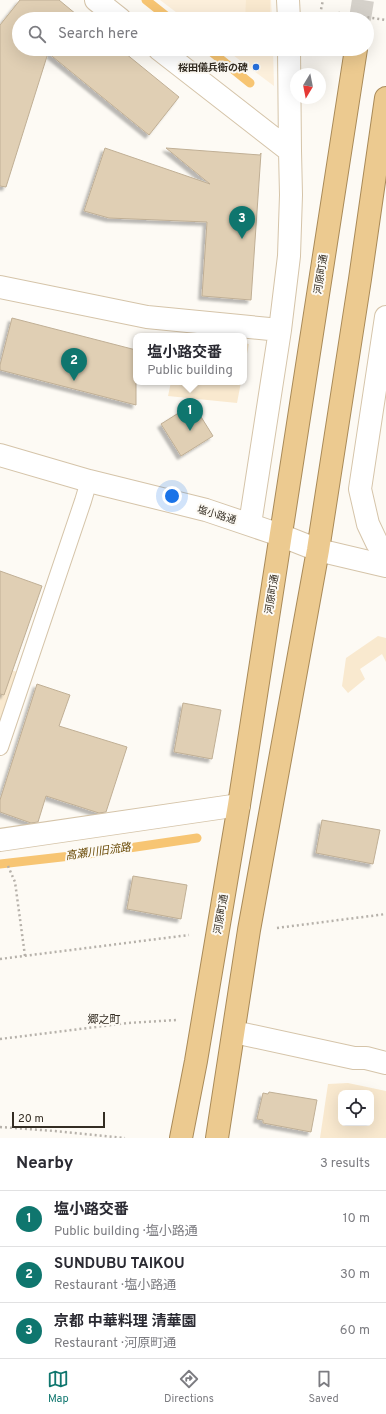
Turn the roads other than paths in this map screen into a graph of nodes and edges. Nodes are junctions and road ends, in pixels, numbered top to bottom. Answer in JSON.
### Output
{"nodes":[{"id":1,"x":96,"y":0,"type":"edge"},
{"id":2,"x":288,"y":0,"type":"edge"},
{"id":3,"x":111,"y":12,"type":"edge"},
{"id":4,"x":289,"y":12,"type":"edge"},
{"id":5,"x":168,"y":56,"type":"edge"},
{"id":6,"x":289,"y":56,"type":"edge"},
{"id":7,"x":355,"y":56,"type":"edge"},
{"id":8,"x":386,"y":98,"type":"edge"},
{"id":9,"x":290,"y":150,"type":"junction"},
{"id":10,"x":0,"y":287,"type":"edge"},
{"id":11,"x":386,"y":317,"type":"edge"},
{"id":12,"x":280,"y":330,"type":"junction"},
{"id":13,"x":0,"y":454,"type":"edge"},
{"id":14,"x":89,"y":481,"type":"junction"},
{"id":15,"x":250,"y":524,"type":"junction"},
{"id":16,"x":280,"y":535,"type":"junction"},
{"id":17,"x":318,"y":550,"type":"junction"},
{"id":18,"x":386,"y":556,"type":"edge"},
{"id":19,"x":386,"y":566,"type":"edge"},
{"id":20,"x":0,"y":748,"type":"edge"},
{"id":21,"x":239,"y":805,"type":"junction"},
{"id":22,"x":0,"y":840,"type":"edge"},
{"id":23,"x":234,"y":1032,"type":"junction"},
{"id":24,"x":386,"y":1063,"type":"edge"},
{"id":25,"x":181,"y":1138,"type":"edge"},
{"id":26,"x":217,"y":1138,"type":"edge"}],
"edges":[{"from":1,"to":3,"type":"street"},
{"from":2,"to":4,"type":"street"},
{"from":5,"to":9,"type":"street"},
{"from":6,"to":9,"type":"street"},
{"from":7,"to":16,"type":"highway","name":"河原町通"},
{"from":8,"to":17,"type":"highway"},
{"from":9,"to":12,"type":"street"},
{"from":10,"to":12,"type":"street"},
{"from":11,"to":18,"type":"street"},
{"from":12,"to":15,"type":"street"},
{"from":13,"to":14,"type":"street","name":"塩小路通"},
{"from":14,"to":15,"type":"street","name":"塩小路通"},
{"from":14,"to":20,"type":"lane"},
{"from":15,"to":16,"type":"street","name":"塩小路通"},
{"from":16,"to":17,"type":"street","name":"塩小路通"},
{"from":16,"to":21,"type":"highway","name":"河原町通"},
{"from":17,"to":19,"type":"street","name":"塩小路通"},
{"from":17,"to":23,"type":"highway"},
{"from":21,"to":22,"type":"street"},
{"from":21,"to":25,"type":"highway","name":"河原町通"},
{"from":23,"to":24,"type":"street"},
{"from":23,"to":26,"type":"highway"}]}
